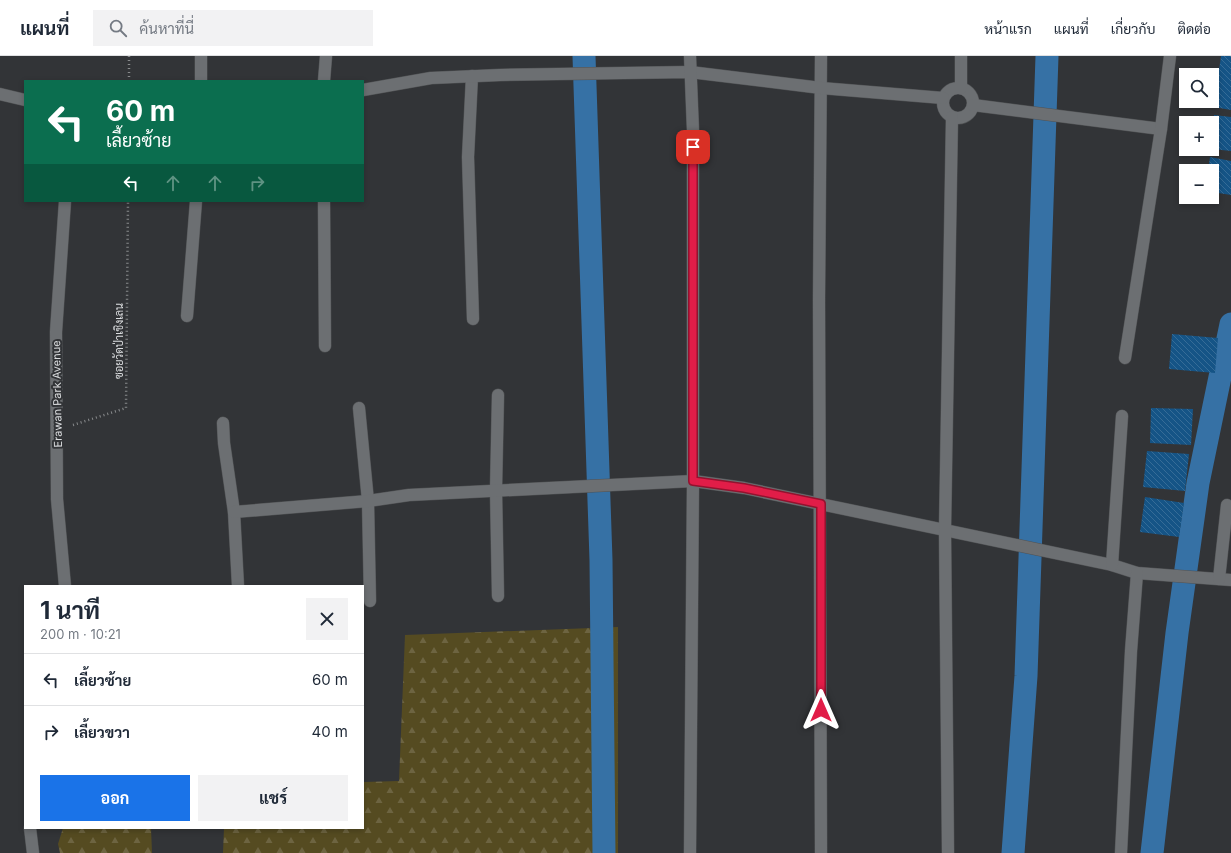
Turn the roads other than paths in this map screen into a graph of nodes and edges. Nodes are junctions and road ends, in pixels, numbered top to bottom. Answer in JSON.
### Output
{"nodes":[{"id":1,"x":201,"y":56,"type":"edge"},
{"id":2,"x":326,"y":56,"type":"edge"},
{"id":3,"x":690,"y":56,"type":"edge"},
{"id":4,"x":821,"y":56,"type":"edge"},
{"id":5,"x":961,"y":56,"type":"edge"},
{"id":6,"x":1170,"y":56,"type":"edge"},
{"id":7,"x":690,"y":72,"type":"junction"},
{"id":8,"x":472,"y":76,"type":"junction"},
{"id":9,"x":201,"y":80,"type":"edge"},
{"id":10,"x":324,"y":80,"type":"edge"},
{"id":11,"x":821,"y":88,"type":"junction"},
{"id":12,"x":961,"y":88,"type":"junction"},
{"id":13,"x":364,"y":90,"type":"edge"},
{"id":14,"x":0,"y":94,"type":"edge"},
{"id":15,"x":943,"y":98,"type":"junction"},
{"id":16,"x":24,"y":100,"type":"edge"},
{"id":17,"x":973,"y":105,"type":"junction"},
{"id":18,"x":952,"y":118,"type":"junction"},
{"id":19,"x":1161,"y":129,"type":"junction"},
{"id":20,"x":65,"y":202,"type":"edge"},
{"id":21,"x":196,"y":202,"type":"edge"},
{"id":22,"x":324,"y":202,"type":"edge"},
{"id":23,"x":187,"y":316,"type":"dead end"},
{"id":24,"x":473,"y":318,"type":"dead end"},
{"id":25,"x":325,"y":346,"type":"dead end"},
{"id":26,"x":1125,"y":358,"type":"dead end"},
{"id":27,"x":498,"y":395,"type":"dead end"},
{"id":28,"x":358,"y":408,"type":"dead end"},
{"id":29,"x":1122,"y":416,"type":"dead end"},
{"id":30,"x":223,"y":423,"type":"dead end"},
{"id":31,"x":693,"y":481,"type":"junction"},
{"id":32,"x":496,"y":490,"type":"junction"},
{"id":33,"x":368,"y":501,"type":"junction"},
{"id":34,"x":821,"y":504,"type":"junction"},
{"id":35,"x":1227,"y":505,"type":"dead end"},
{"id":36,"x":234,"y":512,"type":"junction"},
{"id":37,"x":945,"y":530,"type":"junction"},
{"id":38,"x":1112,"y":564,"type":"junction"},
{"id":39,"x":1137,"y":573,"type":"junction"},
{"id":40,"x":1225,"y":579,"type":"edge"},
{"id":41,"x":64,"y":585,"type":"edge"},
{"id":42,"x":238,"y":585,"type":"edge"},
{"id":43,"x":498,"y":596,"type":"dead end"},
{"id":44,"x":370,"y":602,"type":"dead end"},
{"id":45,"x":30,"y":829,"type":"edge"},
{"id":46,"x":33,"y":853,"type":"edge"},
{"id":47,"x":690,"y":853,"type":"edge"},
{"id":48,"x":821,"y":853,"type":"edge"},
{"id":49,"x":948,"y":853,"type":"edge"},
{"id":50,"x":1121,"y":853,"type":"edge"}],
"edges":[{"from":1,"to":9,"type":"street"},
{"from":2,"to":10,"type":"street"},
{"from":3,"to":7,"type":"street"},
{"from":4,"to":11,"type":"street"},
{"from":5,"to":12,"type":"street"},
{"from":6,"to":19,"type":"street"},
{"from":7,"to":8,"type":"street"},
{"from":7,"to":11,"type":"street"},
{"from":7,"to":31,"type":"street"},
{"from":8,"to":13,"type":"street"},
{"from":8,"to":24,"type":"street"},
{"from":11,"to":15,"type":"street"},
{"from":11,"to":34,"type":"street"},
{"from":12,"to":15,"type":"street"},
{"from":12,"to":17,"type":"street"},
{"from":14,"to":16,"type":"street"},
{"from":15,"to":18,"type":"street"},
{"from":17,"to":18,"type":"street"},
{"from":17,"to":19,"type":"street"},
{"from":18,"to":37,"type":"street"},
{"from":19,"to":26,"type":"street"},
{"from":20,"to":41,"type":"street","name":"Erawan Park Avenue"},
{"from":21,"to":23,"type":"street"},
{"from":22,"to":25,"type":"street"},
{"from":27,"to":32,"type":"street"},
{"from":28,"to":33,"type":"street"},
{"from":29,"to":38,"type":"street"},
{"from":30,"to":36,"type":"street"},
{"from":31,"to":32,"type":"street"},
{"from":31,"to":34,"type":"street"},
{"from":31,"to":47,"type":"street"},
{"from":32,"to":33,"type":"street"},
{"from":32,"to":43,"type":"street"},
{"from":33,"to":36,"type":"street"},
{"from":33,"to":44,"type":"street"},
{"from":34,"to":37,"type":"street"},
{"from":34,"to":48,"type":"street"},
{"from":35,"to":40,"type":"street"},
{"from":36,"to":42,"type":"street"},
{"from":37,"to":38,"type":"street"},
{"from":37,"to":49,"type":"street"},
{"from":38,"to":39,"type":"street"},
{"from":39,"to":40,"type":"street"},
{"from":39,"to":50,"type":"street"},
{"from":45,"to":46,"type":"street"}]}
